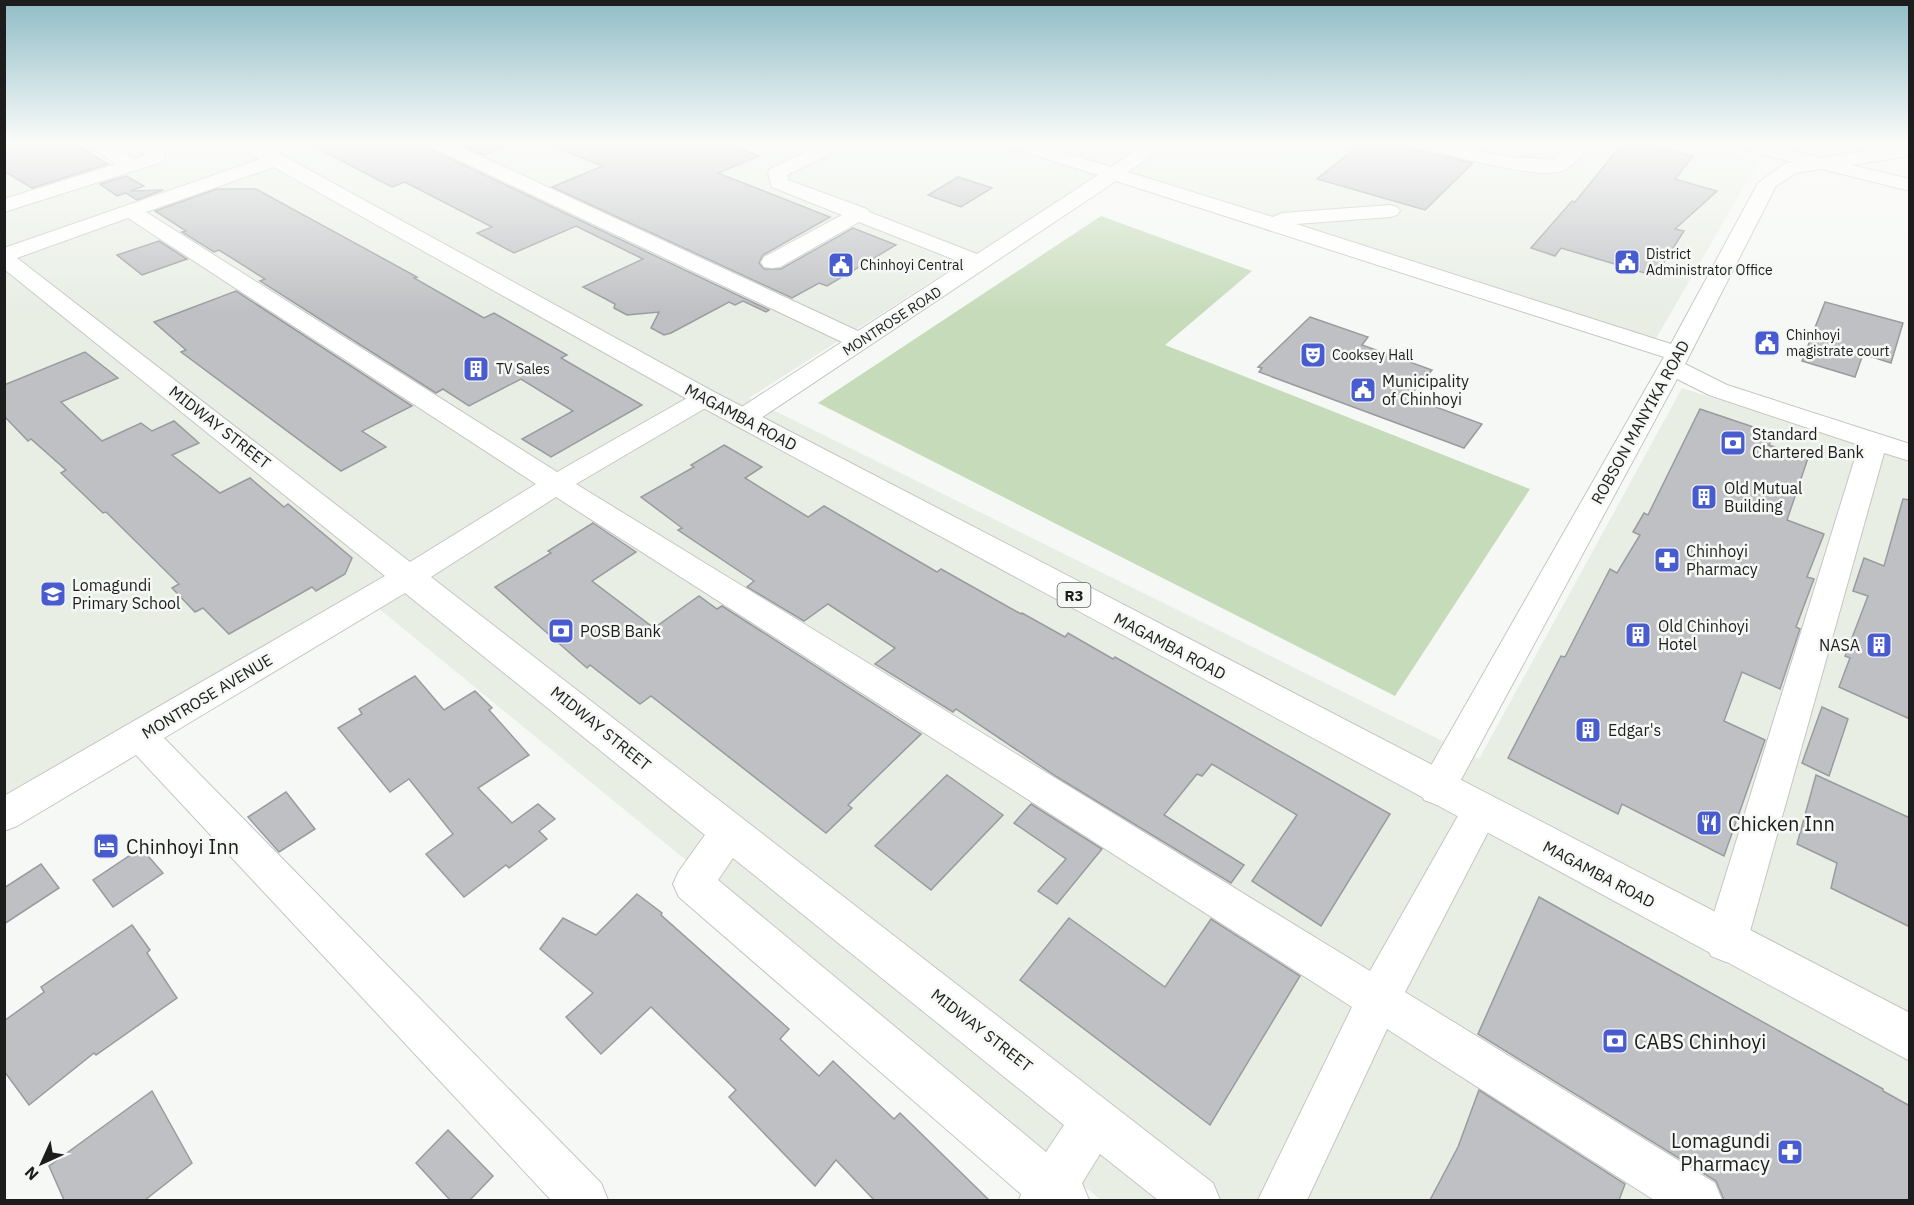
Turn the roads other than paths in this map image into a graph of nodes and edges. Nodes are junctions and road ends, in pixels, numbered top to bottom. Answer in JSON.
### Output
{"nodes":[{"id":1,"x":25,"y":199,"type":"edge"},
{"id":2,"x":163,"y":199,"type":"edge"},
{"id":3,"x":346,"y":199,"type":"edge"},
{"id":4,"x":557,"y":199,"type":"edge"},
{"id":5,"x":823,"y":199,"type":"edge"},
{"id":6,"x":1074,"y":199,"type":"edge"},
{"id":7,"x":1196,"y":199,"type":"edge"},
{"id":8,"x":1759,"y":199,"type":"edge"},
{"id":9,"x":4,"y":206,"type":"edge"},
{"id":10,"x":130,"y":211,"type":"junction"},
{"id":11,"x":1390,"y":211,"type":"dead end"},
{"id":12,"x":860,"y":213,"type":"junction"},
{"id":13,"x":1266,"y":220,"type":"junction"},
{"id":14,"x":4,"y":256,"type":"edge"},
{"id":15,"x":772,"y":262,"type":"dead end"},
{"id":16,"x":981,"y":263,"type":"junction"},
{"id":17,"x":860,"y":341,"type":"junction"},
{"id":18,"x":1675,"y":360,"type":"junction"},
{"id":19,"x":705,"y":398,"type":"junction"},
{"id":20,"x":743,"y":418,"type":"junction"},
{"id":21,"x":1874,"y":441,"type":"junction"},
{"id":22,"x":1910,"y":441,"type":"edge"},
{"id":23,"x":1910,"y":453,"type":"edge"},
{"id":24,"x":556,"y":484,"type":"junction"},
{"id":25,"x":410,"y":576,"type":"junction"},
{"id":26,"x":140,"y":736,"type":"junction"},
{"id":27,"x":1437,"y":789,"type":"junction"},
{"id":28,"x":1480,"y":811,"type":"junction"},
{"id":29,"x":4,"y":815,"type":"edge"},
{"id":30,"x":730,"y":831,"type":"junction"},
{"id":31,"x":1726,"y":942,"type":"junction"},
{"id":32,"x":1379,"y":998,"type":"junction"},
{"id":33,"x":1910,"y":1038,"type":"edge"},
{"id":34,"x":1095,"y":1120,"type":"junction"},
{"id":35,"x":1053,"y":1196,"type":"edge"},
{"id":36,"x":584,"y":1200,"type":"edge"},
{"id":37,"x":1196,"y":1200,"type":"edge"},
{"id":38,"x":1282,"y":1200,"type":"edge"},
{"id":39,"x":1698,"y":1200,"type":"edge"}],
"edges":[{"from":1,"to":9,"type":"street"},
{"from":2,"to":10,"type":"street","name":"MIDWAY STREET"},
{"from":3,"to":19,"type":"highway","name":"MAGAMBA ROAD","number":"R3"},
{"from":4,"to":17,"type":"street"},
{"from":5,"to":12,"type":"street"},
{"from":6,"to":16,"type":"street","name":"MONTROSE ROAD"},
{"from":7,"to":13,"type":"street"},
{"from":8,"to":18,"type":"street","name":"ROBSON MANYIKA ROAD"},
{"from":10,"to":14,"type":"street","name":"MIDWAY STREET"},
{"from":10,"to":24,"type":"street"},
{"from":11,"to":13,"type":"street"},
{"from":12,"to":15,"type":"street"},
{"from":12,"to":16,"type":"street"},
{"from":13,"to":18,"type":"street"},
{"from":14,"to":25,"type":"street","name":"MIDWAY STREET"},
{"from":16,"to":17,"type":"street","name":"MONTROSE ROAD"},
{"from":17,"to":20,"type":"street","name":"MONTROSE ROAD"},
{"from":18,"to":21,"type":"street"},
{"from":18,"to":22,"type":"street"},
{"from":18,"to":27,"type":"street","name":"ROBSON MANYIKA ROAD"},
{"from":19,"to":20,"type":"highway","name":"MAGAMBA ROAD","number":"R3"},
{"from":19,"to":24,"type":"street","name":"MONTROSE AVENUE"},
{"from":20,"to":27,"type":"highway","name":"MAGAMBA ROAD","number":"R3"},
{"from":21,"to":23,"type":"street"},
{"from":21,"to":31,"type":"street"},
{"from":24,"to":25,"type":"street","name":"MONTROSE AVENUE"},
{"from":24,"to":32,"type":"street"},
{"from":25,"to":26,"type":"street","name":"MONTROSE AVENUE"},
{"from":25,"to":30,"type":"street","name":"MIDWAY STREET"},
{"from":26,"to":29,"type":"street","name":"MONTROSE AVENUE"},
{"from":26,"to":36,"type":"street"},
{"from":27,"to":28,"type":"highway","name":"MAGAMBA ROAD","number":"R3"},
{"from":28,"to":31,"type":"highway","name":"MAGAMBA ROAD","number":"R3"},
{"from":28,"to":32,"type":"street"},
{"from":30,"to":34,"type":"street","name":"MIDWAY STREET"},
{"from":30,"to":35,"type":"street"},
{"from":31,"to":33,"type":"highway","name":"MAGAMBA ROAD","number":"R3"},
{"from":32,"to":38,"type":"street"},
{"from":32,"to":39,"type":"street"},
{"from":34,"to":35,"type":"street"},
{"from":34,"to":37,"type":"street","name":"MIDWAY STREET"}]}
